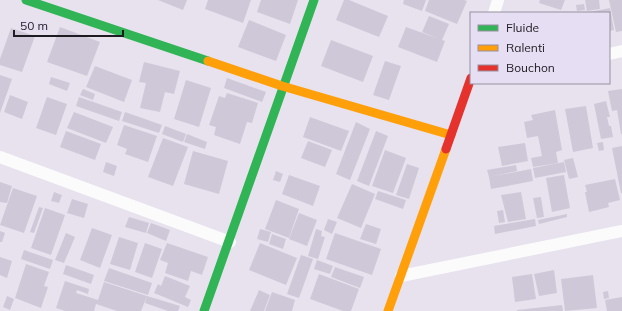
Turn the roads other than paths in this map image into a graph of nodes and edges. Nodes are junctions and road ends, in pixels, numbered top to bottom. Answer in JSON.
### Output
{"nodes":[{"id":1,"x":26,"y":0,"type":"edge"},
{"id":2,"x":314,"y":0,"type":"edge"},
{"id":3,"x":498,"y":0,"type":"edge"},
{"id":4,"x":494,"y":12,"type":"edge"},
{"id":5,"x":622,"y":51,"type":"edge"},
{"id":6,"x":610,"y":54,"type":"edge"},
{"id":7,"x":472,"y":84,"type":"edge"},
{"id":8,"x":282,"y":86,"type":"junction"},
{"id":9,"x":451,"y":135,"type":"junction"},
{"id":10,"x":0,"y":156,"type":"edge"},
{"id":11,"x":622,"y":231,"type":"edge"},
{"id":12,"x":230,"y":242,"type":"junction"},
{"id":13,"x":401,"y":276,"type":"junction"},
{"id":14,"x":204,"y":311,"type":"edge"},
{"id":15,"x":388,"y":311,"type":"edge"}],
"edges":[{"from":1,"to":8,"type":"street"},
{"from":2,"to":8,"type":"street"},
{"from":3,"to":4,"type":"street"},
{"from":5,"to":6,"type":"street"},
{"from":7,"to":9,"type":"street"},
{"from":8,"to":9,"type":"street"},
{"from":8,"to":12,"type":"street"},
{"from":9,"to":13,"type":"street"},
{"from":10,"to":12,"type":"street"},
{"from":11,"to":13,"type":"street"},
{"from":12,"to":14,"type":"street"},
{"from":13,"to":15,"type":"street"}]}
